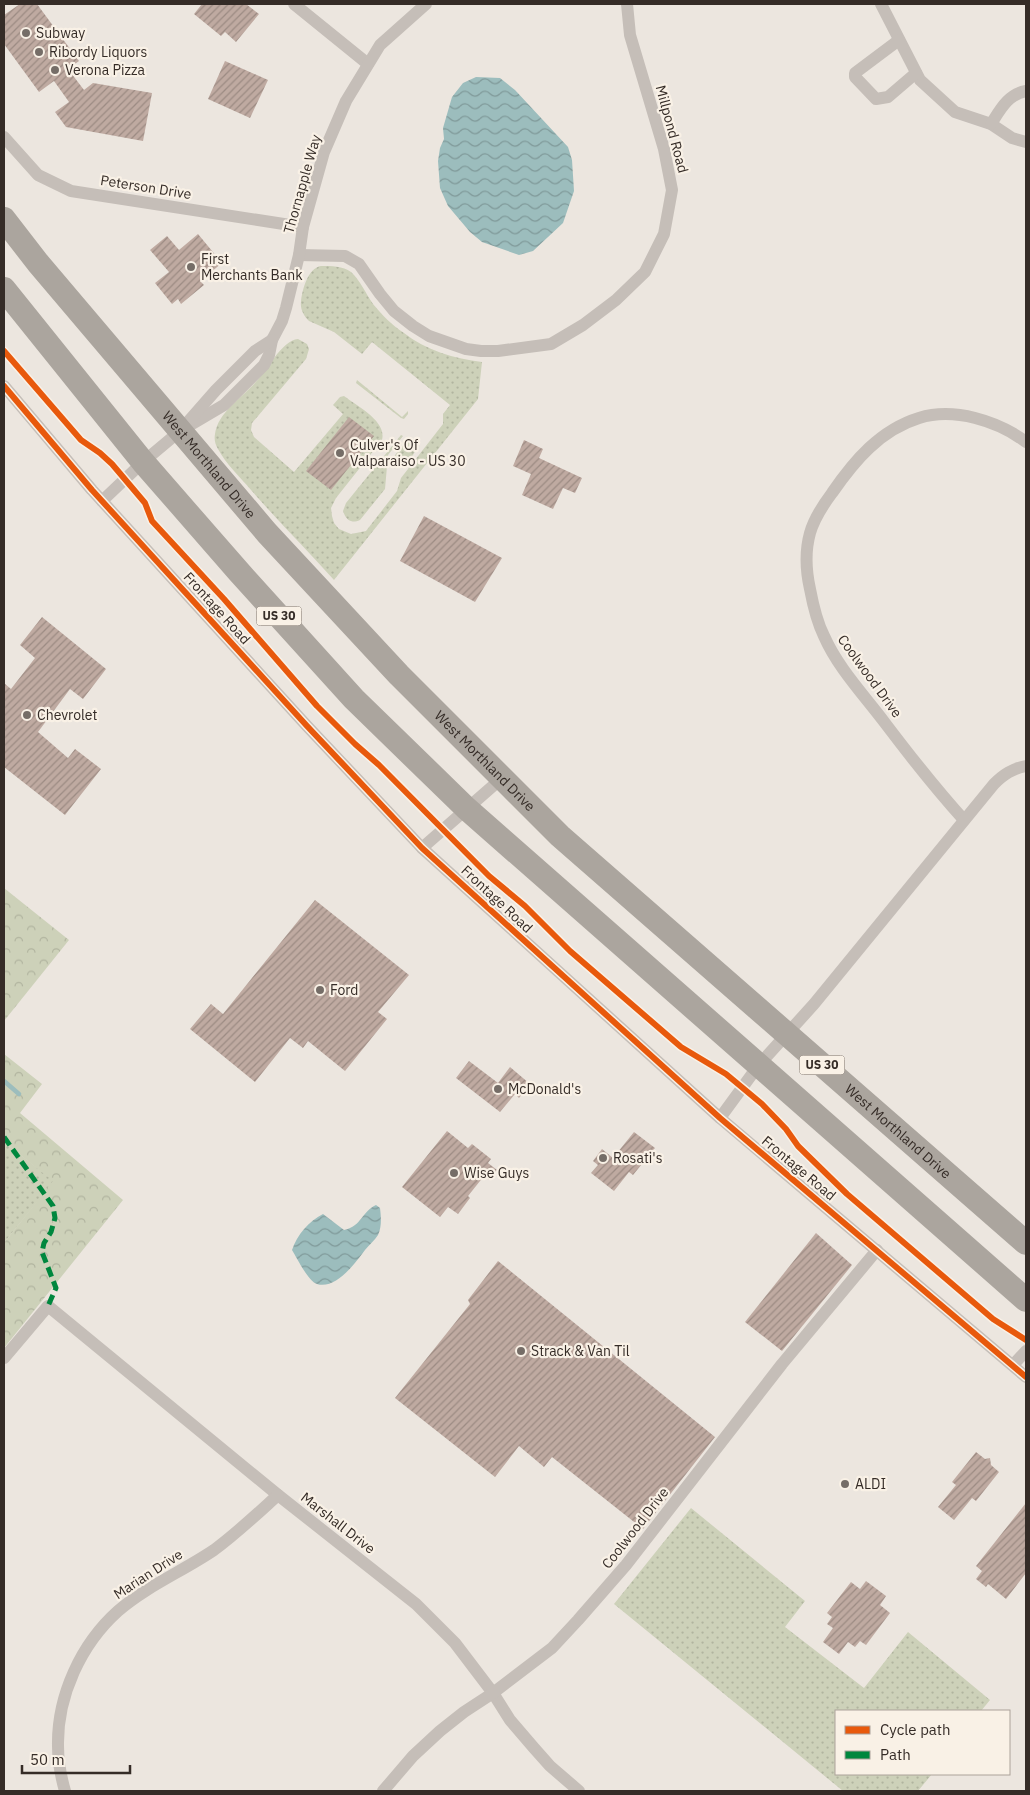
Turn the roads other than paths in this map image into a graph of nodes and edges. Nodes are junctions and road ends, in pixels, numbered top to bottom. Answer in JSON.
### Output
{"nodes":[{"id":1,"x":294,"y":4,"type":"edge"},
{"id":2,"x":426,"y":4,"type":"edge"},
{"id":3,"x":628,"y":4,"type":"edge"},
{"id":4,"x":881,"y":4,"type":"edge"},
{"id":5,"x":899,"y":40,"type":"junction"},
{"id":6,"x":368,"y":64,"type":"junction"},
{"id":7,"x":916,"y":73,"type":"junction"},
{"id":8,"x":1026,"y":91,"type":"edge"},
{"id":9,"x":991,"y":124,"type":"junction"},
{"id":10,"x":4,"y":137,"type":"edge"},
{"id":11,"x":1026,"y":142,"type":"edge"},
{"id":12,"x":4,"y":219,"type":"edge"},
{"id":13,"x":303,"y":227,"type":"junction"},
{"id":14,"x":299,"y":255,"type":"junction"},
{"id":15,"x":4,"y":289,"type":"edge"},
{"id":16,"x":4,"y":386,"type":"edge"},
{"id":17,"x":180,"y":431,"type":"junction"},
{"id":18,"x":1026,"y":442,"type":"edge"},
{"id":19,"x":143,"y":462,"type":"junction"},
{"id":20,"x":102,"y":501,"type":"junction"},
{"id":21,"x":1026,"y":766,"type":"edge"},
{"id":22,"x":502,"y":778,"type":"junction"},
{"id":23,"x":466,"y":808,"type":"junction"},
{"id":24,"x":964,"y":820,"type":"junction"},
{"id":25,"x":422,"y":848,"type":"junction"},
{"id":26,"x":786,"y":1033,"type":"junction"},
{"id":27,"x":758,"y":1066,"type":"junction"},
{"id":28,"x":720,"y":1118,"type":"junction"},
{"id":29,"x":1026,"y":1243,"type":"edge"},
{"id":30,"x":877,"y":1250,"type":"junction"},
{"id":31,"x":1026,"y":1300,"type":"edge"},
{"id":32,"x":1026,"y":1350,"type":"edge"},
{"id":33,"x":4,"y":1358,"type":"edge"},
{"id":34,"x":1013,"y":1366,"type":"junction"},
{"id":35,"x":1026,"y":1377,"type":"edge"},
{"id":36,"x":278,"y":1495,"type":"junction"},
{"id":37,"x":493,"y":1693,"type":"junction"},
{"id":38,"x":65,"y":1791,"type":"edge"},
{"id":39,"x":383,"y":1791,"type":"edge"},
{"id":40,"x":579,"y":1791,"type":"edge"}],
"edges":[{"from":1,"to":6,"type":"street"},
{"from":2,"to":6,"type":"street","name":"Thornapple Way"},
{"from":3,"to":14,"type":"street","name":"Millpond Road"},
{"from":4,"to":5,"type":"street"},
{"from":5,"to":7,"type":"street"},
{"from":5,"to":7,"type":"street"},
{"from":6,"to":13,"type":"street","name":"Thornapple Way"},
{"from":7,"to":9,"type":"street"},
{"from":8,"to":9,"type":"street"},
{"from":9,"to":11,"type":"street"},
{"from":10,"to":13,"type":"street","name":"Peterson Drive"},
{"from":12,"to":17,"type":"highway","name":"West Morthland Drive","number":"US 30"},
{"from":13,"to":14,"type":"street","name":"Thornapple Way"},
{"from":14,"to":17,"type":"street","name":"Thornapple Way"},
{"from":15,"to":19,"type":"highway","number":"US 30"},
{"from":16,"to":20,"type":"street","name":"Frontage Road"},
{"from":17,"to":19,"type":"street","name":"Thornapple Way"},
{"from":17,"to":22,"type":"highway","name":"West Morthland Drive","number":"US 30"},
{"from":18,"to":24,"type":"street","name":"Coolwood Drive"},
{"from":19,"to":20,"type":"street","name":"Thornapple Way"},
{"from":19,"to":23,"type":"highway","number":"US 30"},
{"from":20,"to":25,"type":"street","name":"Frontage Road"},
{"from":21,"to":24,"type":"street"},
{"from":22,"to":23,"type":"street"},
{"from":22,"to":26,"type":"highway","name":"West Morthland Drive","number":"US 30"},
{"from":23,"to":25,"type":"street"},
{"from":23,"to":27,"type":"highway","number":"US 30"},
{"from":24,"to":26,"type":"street"},
{"from":25,"to":28,"type":"street","name":"Frontage Road"},
{"from":26,"to":27,"type":"street"},
{"from":26,"to":29,"type":"highway","name":"West Morthland Drive","number":"US 30"},
{"from":27,"to":28,"type":"street"},
{"from":27,"to":31,"type":"highway","number":"US 30"},
{"from":28,"to":30,"type":"street","name":"Frontage Road"},
{"from":30,"to":34,"type":"street","name":"Frontage Road"},
{"from":30,"to":37,"type":"street","name":"Coolwood Drive"},
{"from":32,"to":34,"type":"street"},
{"from":33,"to":36,"type":"street","name":"Marshall Drive"},
{"from":34,"to":35,"type":"street","name":"Frontage Road"},
{"from":36,"to":37,"type":"street","name":"Marshall Drive"},
{"from":36,"to":38,"type":"street","name":"Marian Drive"},
{"from":37,"to":39,"type":"street","name":"Coolwood Drive"},
{"from":37,"to":40,"type":"street","name":"Marshall Drive"}]}
